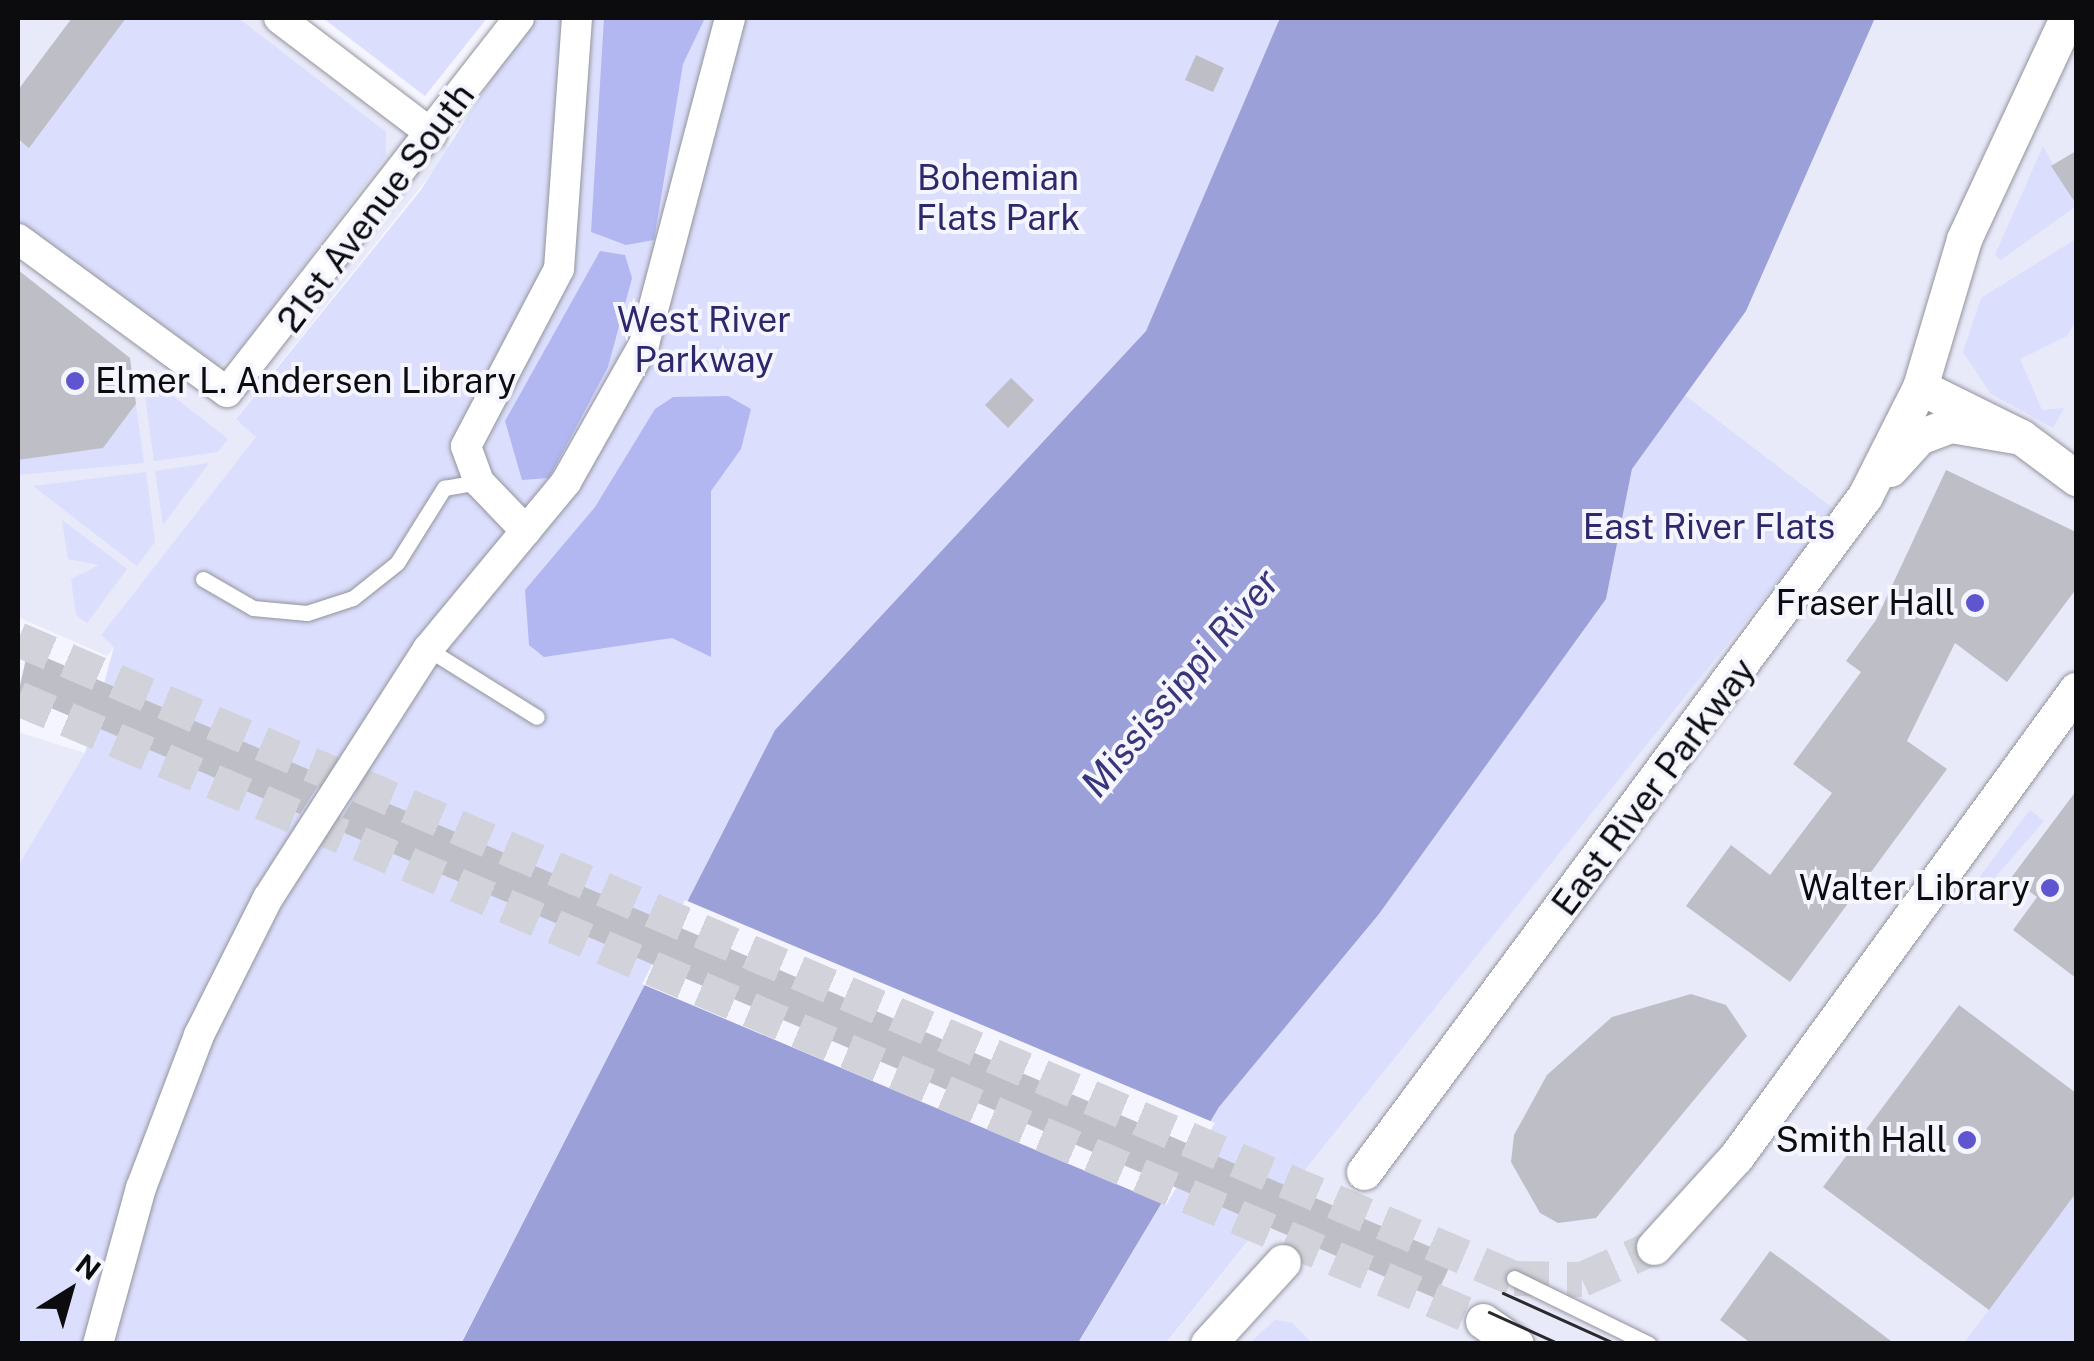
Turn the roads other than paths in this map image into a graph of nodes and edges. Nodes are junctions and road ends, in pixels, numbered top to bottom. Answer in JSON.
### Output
{"nodes":[{"id":1,"x":279,"y":18,"type":"edge"},
{"id":2,"x":519,"y":18,"type":"edge"},
{"id":3,"x":577,"y":18,"type":"edge"},
{"id":4,"x":730,"y":18,"type":"edge"},
{"id":5,"x":2067,"y":18,"type":"edge"},
{"id":6,"x":432,"y":134,"type":"junction"},
{"id":7,"x":18,"y":239,"type":"edge"},
{"id":8,"x":1920,"y":387,"type":"junction"},
{"id":9,"x":2021,"y":437,"type":"junction"},
{"id":10,"x":2076,"y":478,"type":"edge"},
{"id":11,"x":479,"y":482,"type":"junction"},
{"id":12,"x":1865,"y":496,"type":"junction"},
{"id":13,"x":526,"y":531,"type":"junction"},
{"id":14,"x":203,"y":579,"type":"dead end"},
{"id":15,"x":428,"y":649,"type":"junction"},
{"id":16,"x":2076,"y":690,"type":"edge"},
{"id":17,"x":538,"y":717,"type":"dead end"},
{"id":18,"x":1364,"y":1172,"type":"dead end"},
{"id":19,"x":1654,"y":1247,"type":"tunnel mouth"},
{"id":20,"x":1283,"y":1262,"type":"dead end"},
{"id":21,"x":1514,"y":1278,"type":"dead end"},
{"id":22,"x":1483,"y":1321,"type":"joint"},
{"id":23,"x":98,"y":1344,"type":"edge"},
{"id":24,"x":1208,"y":1344,"type":"edge"},
{"id":25,"x":1516,"y":1344,"type":"edge"},
{"id":26,"x":1530,"y":1344,"type":"edge"},
{"id":27,"x":1650,"y":1344,"type":"edge"}],
"edges":[{"from":1,"to":6,"type":"street"},
{"from":2,"to":6,"type":"street","name":"21st Avenue South"},
{"from":3,"to":11,"type":"street"},
{"from":4,"to":13,"type":"street"},
{"from":5,"to":8,"type":"street","name":"East River Parkway"},
{"from":6,"to":7,"type":"street","name":"21st Avenue South"},
{"from":8,"to":9,"type":"street"},
{"from":8,"to":12,"type":"street","name":"East River Parkway"},
{"from":9,"to":10,"type":"street"},
{"from":9,"to":12,"type":"street"},
{"from":11,"to":13,"type":"street"},
{"from":11,"to":14,"type":"lane"},
{"from":12,"to":18,"type":"street","name":"East River Parkway"},
{"from":13,"to":15,"type":"street"},
{"from":15,"to":17,"type":"lane"},
{"from":15,"to":23,"type":"street"},
{"from":16,"to":19,"type":"street"},
{"from":20,"to":24,"type":"street"},
{"from":21,"to":27,"type":"lane"},
{"from":22,"to":25,"type":"street"},
{"from":22,"to":26,"type":"lane"}]}
